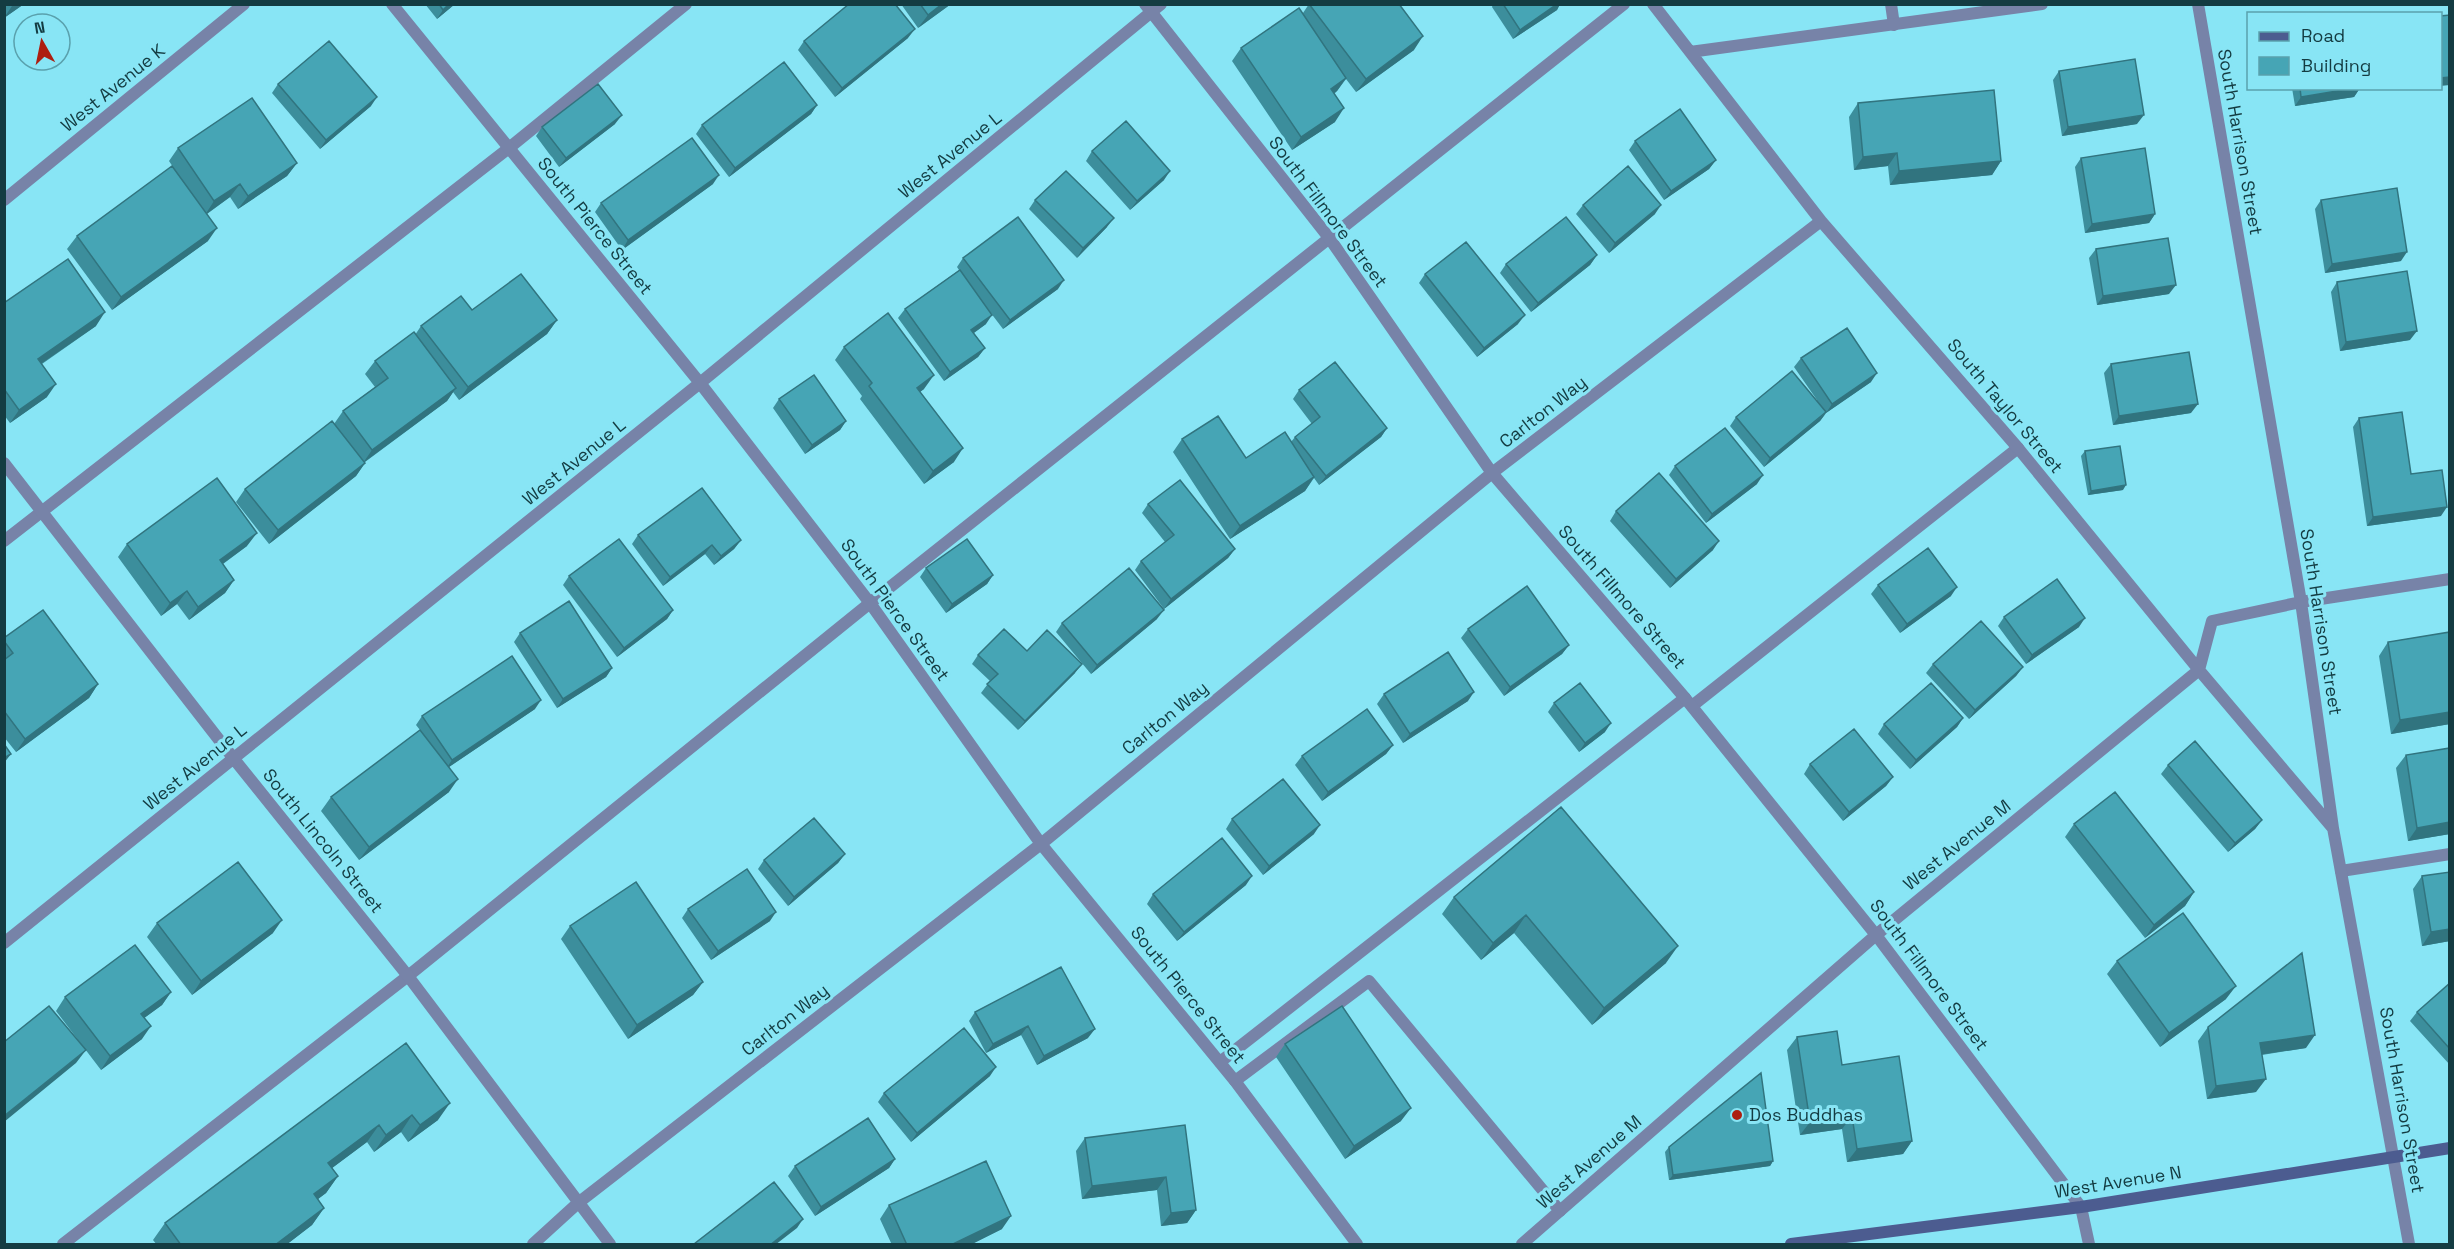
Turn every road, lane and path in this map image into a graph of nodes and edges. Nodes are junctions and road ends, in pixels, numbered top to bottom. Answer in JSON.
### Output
{"nodes":[{"id":1,"x":244,"y":4,"type":"edge"},
{"id":2,"x":392,"y":4,"type":"edge"},
{"id":3,"x":686,"y":4,"type":"edge"},
{"id":4,"x":1624,"y":4,"type":"edge"},
{"id":5,"x":1653,"y":4,"type":"edge"},
{"id":6,"x":1891,"y":4,"type":"edge"},
{"id":7,"x":2042,"y":4,"type":"edge"},
{"id":8,"x":2198,"y":4,"type":"edge"},
{"id":9,"x":1152,"y":7,"type":"edge"},
{"id":10,"x":1894,"y":25,"type":"junction"},
{"id":11,"x":1690,"y":52,"type":"junction"},
{"id":12,"x":509,"y":148,"type":"junction"},
{"id":13,"x":4,"y":200,"type":"edge"},
{"id":14,"x":1821,"y":221,"type":"junction"},
{"id":15,"x":1330,"y":238,"type":"junction"},
{"id":16,"x":700,"y":383,"type":"junction"},
{"id":17,"x":2018,"y":448,"type":"junction"},
{"id":18,"x":4,"y":463,"type":"edge"},
{"id":19,"x":1492,"y":473,"type":"junction"},
{"id":20,"x":41,"y":511,"type":"junction"},
{"id":21,"x":4,"y":541,"type":"edge"},
{"id":22,"x":2450,"y":579,"type":"edge"},
{"id":23,"x":2301,"y":602,"type":"junction"},
{"id":24,"x":870,"y":603,"type":"junction"},
{"id":25,"x":2199,"y":670,"type":"junction"},
{"id":26,"x":1688,"y":702,"type":"junction"},
{"id":27,"x":234,"y":759,"type":"junction"},
{"id":28,"x":2333,"y":828,"type":"junction"},
{"id":29,"x":1041,"y":844,"type":"junction"},
{"id":30,"x":2450,"y":854,"type":"edge"},
{"id":31,"x":2341,"y":871,"type":"junction"},
{"id":32,"x":1876,"y":935,"type":"junction"},
{"id":33,"x":4,"y":943,"type":"edge"},
{"id":34,"x":408,"y":975,"type":"junction"},
{"id":35,"x":1220,"y":1062,"type":"junction"},
{"id":36,"x":1235,"y":1081,"type":"junction"},
{"id":37,"x":2450,"y":1148,"type":"edge"},
{"id":38,"x":2394,"y":1157,"type":"junction"},
{"id":39,"x":578,"y":1203,"type":"junction"},
{"id":40,"x":2081,"y":1206,"type":"junction"},
{"id":41,"x":1560,"y":1211,"type":"junction"},
{"id":42,"x":1792,"y":1244,"type":"edge"},
{"id":43,"x":63,"y":1245,"type":"edge"},
{"id":44,"x":533,"y":1245,"type":"edge"},
{"id":45,"x":610,"y":1245,"type":"edge"},
{"id":46,"x":1357,"y":1245,"type":"edge"},
{"id":47,"x":1522,"y":1245,"type":"edge"},
{"id":48,"x":2089,"y":1245,"type":"edge"},
{"id":49,"x":2409,"y":1245,"type":"edge"}],
"edges":[{"from":1,"to":13,"type":"street","name":"West Avenue K"},
{"from":2,"to":12,"type":"street","name":"South Pierce Street"},
{"from":3,"to":12,"type":"street"},
{"from":4,"to":15,"type":"street"},
{"from":5,"to":11,"type":"street","name":"South Taylor Street"},
{"from":6,"to":10,"type":"street"},
{"from":7,"to":10,"type":"street"},
{"from":8,"to":23,"type":"street","name":"South Harrison Street"},
{"from":9,"to":15,"type":"street","name":"South Fillmore Street"},
{"from":9,"to":16,"type":"street","name":"West Avenue L"},
{"from":10,"to":11,"type":"street"},
{"from":11,"to":14,"type":"street","name":"South Taylor Street"},
{"from":12,"to":16,"type":"street","name":"South Pierce Street"},
{"from":12,"to":20,"type":"street"},
{"from":14,"to":17,"type":"street","name":"South Taylor Street"},
{"from":14,"to":19,"type":"street","name":"Carlton Way"},
{"from":15,"to":19,"type":"street","name":"South Fillmore Street"},
{"from":15,"to":24,"type":"street"},
{"from":16,"to":24,"type":"street","name":"South Pierce Street"},
{"from":16,"to":27,"type":"street","name":"West Avenue L"},
{"from":17,"to":25,"type":"street","name":"South Taylor Street"},
{"from":17,"to":26,"type":"street"},
{"from":18,"to":20,"type":"street","name":"South Lincoln Street"},
{"from":19,"to":26,"type":"street","name":"South Fillmore Street"},
{"from":19,"to":29,"type":"street","name":"Carlton Way"},
{"from":20,"to":21,"type":"street"},
{"from":20,"to":27,"type":"street","name":"South Lincoln Street"},
{"from":22,"to":23,"type":"street"},
{"from":23,"to":25,"type":"street"},
{"from":23,"to":28,"type":"street","name":"South Harrison Street"},
{"from":24,"to":29,"type":"street","name":"South Pierce Street"},
{"from":24,"to":34,"type":"street"},
{"from":25,"to":28,"type":"street","name":"South Taylor Street"},
{"from":25,"to":32,"type":"street","name":"West Avenue M"},
{"from":26,"to":32,"type":"street","name":"South Fillmore Street"},
{"from":26,"to":35,"type":"street"},
{"from":27,"to":33,"type":"street","name":"West Avenue L"},
{"from":27,"to":34,"type":"street","name":"South Lincoln Street"},
{"from":28,"to":31,"type":"street","name":"South Harrison Street"},
{"from":29,"to":35,"type":"street","name":"South Pierce Street"},
{"from":29,"to":39,"type":"street","name":"Carlton Way"},
{"from":30,"to":31,"type":"street"},
{"from":31,"to":38,"type":"street","name":"South Harrison Street"},
{"from":32,"to":40,"type":"street","name":"South Fillmore Street"},
{"from":32,"to":41,"type":"street","name":"West Avenue M"},
{"from":34,"to":39,"type":"street","name":"South Lincoln Street"},
{"from":34,"to":43,"type":"street"},
{"from":35,"to":36,"type":"street","name":"South Pierce Street"},
{"from":36,"to":41,"type":"street"},
{"from":36,"to":46,"type":"street","name":"South Pierce Street"},
{"from":37,"to":38,"type":"main road","name":"West Avenue N"},
{"from":38,"to":40,"type":"main road","name":"West Avenue N"},
{"from":38,"to":49,"type":"street","name":"South Harrison Street"},
{"from":39,"to":44,"type":"street","name":"Carlton Way"},
{"from":39,"to":45,"type":"street","name":"South Lincoln Street"},
{"from":40,"to":42,"type":"main road","name":"West Avenue N"},
{"from":40,"to":48,"type":"street"},
{"from":41,"to":47,"type":"street","name":"West Avenue M"}]}
